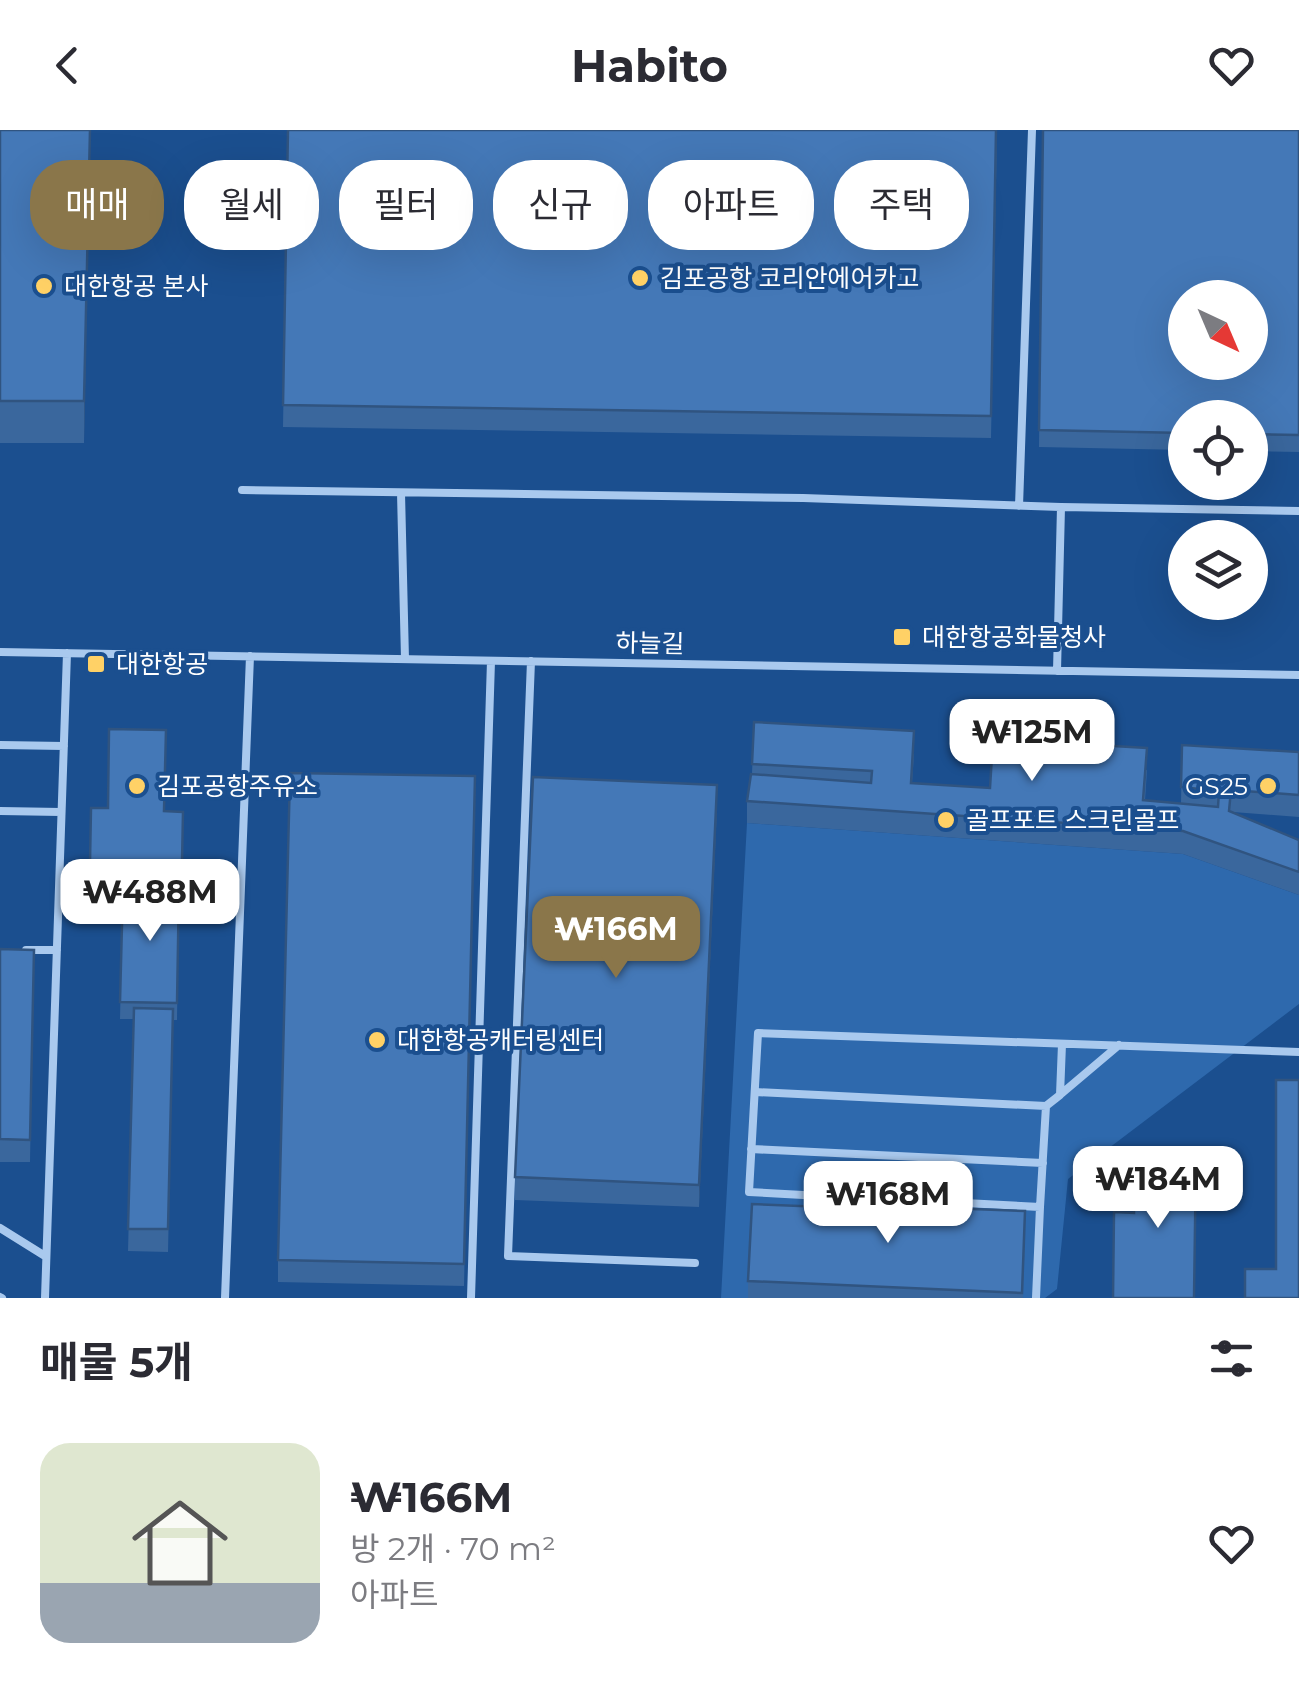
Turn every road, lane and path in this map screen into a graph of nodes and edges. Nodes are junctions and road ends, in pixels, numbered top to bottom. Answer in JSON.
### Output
{"nodes":[{"id":1,"x":1032,"y":130,"type":"edge"},
{"id":2,"x":242,"y":490,"type":"dead end"},
{"id":3,"x":401,"y":492,"type":"junction"},
{"id":4,"x":1019,"y":506,"type":"junction"},
{"id":5,"x":1060,"y":507,"type":"junction"},
{"id":6,"x":1299,"y":511,"type":"edge"},
{"id":7,"x":0,"y":652,"type":"edge"},
{"id":8,"x":67,"y":653,"type":"junction"},
{"id":9,"x":250,"y":656,"type":"junction"},
{"id":10,"x":406,"y":659,"type":"junction"},
{"id":11,"x":491,"y":661,"type":"junction"},
{"id":12,"x":531,"y":661,"type":"junction"},
{"id":13,"x":1057,"y":671,"type":"junction"},
{"id":14,"x":1299,"y":675,"type":"edge"},
{"id":15,"x":0,"y":745,"type":"edge"},
{"id":16,"x":64,"y":746,"type":"junction"},
{"id":17,"x":0,"y":810,"type":"edge"},
{"id":18,"x":61,"y":812,"type":"junction"},
{"id":19,"x":19,"y":950,"type":"edge"},
{"id":20,"x":57,"y":950,"type":"junction"},
{"id":21,"x":1062,"y":1044,"type":"junction"},
{"id":22,"x":1119,"y":1046,"type":"junction"},
{"id":23,"x":1299,"y":1052,"type":"edge"},
{"id":24,"x":755,"y":1092,"type":"junction"},
{"id":25,"x":1060,"y":1095,"type":"junction"},
{"id":26,"x":1046,"y":1106,"type":"junction"},
{"id":27,"x":752,"y":1148,"type":"junction"},
{"id":28,"x":1043,"y":1163,"type":"junction"},
{"id":29,"x":866,"y":1198,"type":"edge"},
{"id":30,"x":885,"y":1199,"type":"edge"},
{"id":31,"x":1040,"y":1207,"type":"junction"},
{"id":32,"x":0,"y":1228,"type":"edge"},
{"id":33,"x":45,"y":1256,"type":"junction"},
{"id":34,"x":695,"y":1263,"type":"dead end"},
{"id":35,"x":44,"y":1298,"type":"edge"},
{"id":36,"x":225,"y":1298,"type":"edge"},
{"id":37,"x":471,"y":1298,"type":"edge"},
{"id":38,"x":1036,"y":1298,"type":"edge"}],
"edges":[{"from":1,"to":4,"type":"lane"},
{"from":2,"to":3,"type":"lane"},
{"from":3,"to":4,"type":"lane"},
{"from":3,"to":10,"type":"lane"},
{"from":4,"to":5,"type":"lane"},
{"from":5,"to":6,"type":"lane"},
{"from":5,"to":13,"type":"lane"},
{"from":7,"to":8,"type":"lane","name":"하늘길"},
{"from":8,"to":9,"type":"lane","name":"하늘길"},
{"from":8,"to":16,"type":"lane"},
{"from":9,"to":10,"type":"lane","name":"하늘길"},
{"from":9,"to":36,"type":"lane"},
{"from":10,"to":11,"type":"lane","name":"하늘길"},
{"from":11,"to":12,"type":"lane","name":"하늘길"},
{"from":11,"to":37,"type":"lane"},
{"from":12,"to":13,"type":"lane","name":"하늘길"},
{"from":12,"to":34,"type":"lane"},
{"from":13,"to":14,"type":"lane","name":"하늘길"},
{"from":15,"to":16,"type":"lane"},
{"from":16,"to":18,"type":"lane"},
{"from":17,"to":18,"type":"lane"},
{"from":18,"to":20,"type":"lane"},
{"from":19,"to":20,"type":"lane"},
{"from":20,"to":33,"type":"lane"},
{"from":21,"to":22,"type":"lane"},
{"from":21,"to":24,"type":"lane"},
{"from":21,"to":25,"type":"lane"},
{"from":22,"to":23,"type":"lane"},
{"from":22,"to":25,"type":"lane"},
{"from":24,"to":26,"type":"lane"},
{"from":24,"to":27,"type":"lane"},
{"from":25,"to":26,"type":"lane"},
{"from":26,"to":28,"type":"lane"},
{"from":27,"to":28,"type":"lane"},
{"from":27,"to":29,"type":"lane"},
{"from":28,"to":31,"type":"lane"},
{"from":30,"to":31,"type":"lane"},
{"from":31,"to":38,"type":"lane"},
{"from":32,"to":33,"type":"lane"},
{"from":33,"to":35,"type":"lane"}]}
